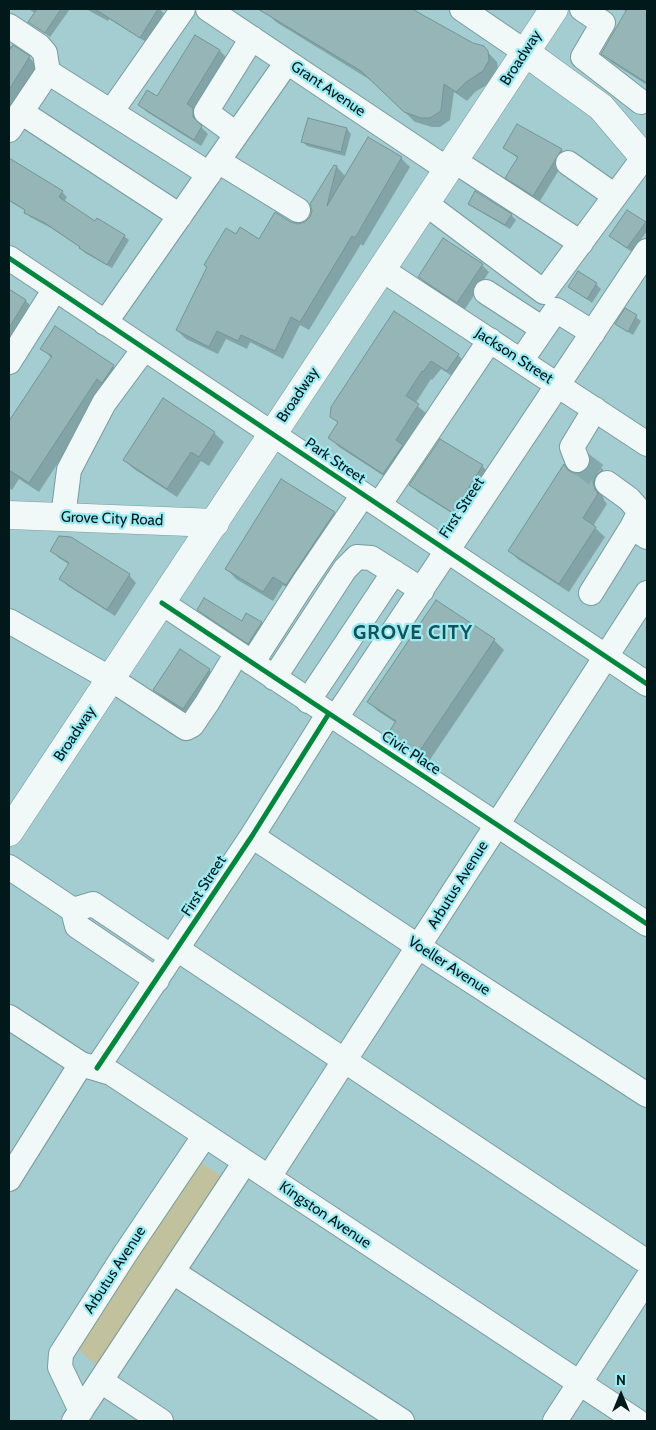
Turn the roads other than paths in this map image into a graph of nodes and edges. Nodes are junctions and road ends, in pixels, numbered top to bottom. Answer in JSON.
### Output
{"nodes":[{"id":1,"x":183,"y":9,"type":"edge"},
{"id":2,"x":208,"y":9,"type":"edge"},
{"id":3,"x":462,"y":9,"type":"edge"},
{"id":4,"x":554,"y":9,"type":"edge"},
{"id":5,"x":582,"y":9,"type":"edge"},
{"id":6,"x":9,"y":26,"type":"edge"},
{"id":7,"x":252,"y":38,"type":"junction"},
{"id":8,"x":525,"y":52,"type":"junction"},
{"id":9,"x":287,"y":62,"type":"junction"},
{"id":10,"x":48,"y":72,"type":"junction"},
{"id":11,"x":644,"y":97,"type":"edge"},
{"id":12,"x":111,"y":112,"type":"junction"},
{"id":13,"x":15,"y":121,"type":"edge"},
{"id":14,"x":622,"y":131,"type":"junction"},
{"id":15,"x":236,"y":134,"type":"junction"},
{"id":16,"x":645,"y":159,"type":"edge"},
{"id":17,"x":568,"y":163,"type":"dead end"},
{"id":18,"x":450,"y":165,"type":"junction"},
{"id":19,"x":214,"y":167,"type":"junction"},
{"id":20,"x":615,"y":196,"type":"junction"},
{"id":21,"x":425,"y":203,"type":"junction"},
{"id":22,"x":298,"y":210,"type":"dead end"},
{"id":23,"x":180,"y":216,"type":"junction"},
{"id":24,"x":581,"y":243,"type":"junction"},
{"id":25,"x":647,"y":251,"type":"edge"},
{"id":26,"x":9,"y":258,"type":"edge"},
{"id":27,"x":381,"y":269,"type":"junction"},
{"id":28,"x":55,"y":289,"type":"junction"},
{"id":29,"x":486,"y":292,"type":"dead end"},
{"id":30,"x":548,"y":310,"type":"junction"},
{"id":31,"x":105,"y":323,"type":"junction"},
{"id":32,"x":592,"y":333,"type":"junction"},
{"id":33,"x":490,"y":340,"type":"junction"},
{"id":34,"x":144,"y":348,"type":"junction"},
{"id":35,"x":521,"y":361,"type":"junction"},
{"id":36,"x":9,"y":362,"type":"edge"},
{"id":37,"x":558,"y":385,"type":"junction"},
{"id":38,"x":595,"y":409,"type":"junction"},
{"id":39,"x":272,"y":434,"type":"junction"},
{"id":40,"x":647,"y":444,"type":"edge"},
{"id":41,"x":576,"y":460,"type":"dead end"},
{"id":42,"x":607,"y":483,"type":"tunnel mouth"},
{"id":43,"x":371,"y":500,"type":"junction"},
{"id":44,"x":9,"y":515,"type":"edge"},
{"id":45,"x":63,"y":518,"type":"junction"},
{"id":46,"x":215,"y":523,"type":"junction"},
{"id":47,"x":640,"y":532,"type":"edge"},
{"id":48,"x":448,"y":552,"type":"junction"},
{"id":49,"x":394,"y":572,"type":"junction"},
{"id":50,"x":422,"y":590,"type":"junction"},
{"id":51,"x":591,"y":593,"type":"dead end"},
{"id":52,"x":646,"y":597,"type":"edge"},
{"id":53,"x":162,"y":603,"type":"junction"},
{"id":54,"x":9,"y":621,"type":"edge"},
{"id":55,"x":606,"y":656,"type":"junction"},
{"id":56,"x":244,"y":658,"type":"junction"},
{"id":57,"x":274,"y":678,"type":"junction"},
{"id":58,"x":111,"y":679,"type":"junction"},
{"id":59,"x":647,"y":684,"type":"edge"},
{"id":60,"x":308,"y":701,"type":"junction"},
{"id":61,"x":332,"y":717,"type":"junction"},
{"id":62,"x":496,"y":824,"type":"junction"},
{"id":63,"x":9,"y":832,"type":"edge"},
{"id":64,"x":252,"y":836,"type":"junction"},
{"id":65,"x":9,"y":867,"type":"edge"},
{"id":66,"x":73,"y":910,"type":"junction"},
{"id":67,"x":647,"y":924,"type":"edge"},
{"id":68,"x":419,"y":947,"type":"junction"},
{"id":69,"x":175,"y":953,"type":"junction"},
{"id":70,"x":157,"y":980,"type":"junction"},
{"id":71,"x":9,"y":1017,"type":"edge"},
{"id":72,"x":344,"y":1062,"type":"junction"},
{"id":73,"x":89,"y":1066,"type":"junction"},
{"id":74,"x":647,"y":1095,"type":"edge"},
{"id":75,"x":205,"y":1135,"type":"junction"},
{"id":76,"x":244,"y":1162,"type":"junction"},
{"id":77,"x":11,"y":1170,"type":"edge"},
{"id":78,"x":269,"y":1177,"type":"junction"},
{"id":79,"x":647,"y":1262,"type":"edge"},
{"id":80,"x":173,"y":1272,"type":"junction"},
{"id":81,"x":647,"y":1279,"type":"edge"},
{"id":82,"x":101,"y":1381,"type":"junction"},
{"id":83,"x":580,"y":1384,"type":"junction"},
{"id":84,"x":78,"y":1416,"type":"edge"},
{"id":85,"x":161,"y":1421,"type":"edge"},
{"id":86,"x":402,"y":1421,"type":"edge"},
{"id":87,"x":555,"y":1421,"type":"edge"},
{"id":88,"x":637,"y":1421,"type":"edge"}],
"edges":[{"from":1,"to":12,"type":"street"},
{"from":2,"to":7,"type":"street","name":"Grant Avenue"},
{"from":3,"to":8,"type":"street"},
{"from":4,"to":8,"type":"main road","name":"Broadway"},
{"from":5,"to":11,"type":"street"},
{"from":6,"to":10,"type":"street"},
{"from":7,"to":9,"type":"street","name":"Grant Avenue"},
{"from":7,"to":15,"type":"street"},
{"from":8,"to":14,"type":"main road"},
{"from":8,"to":18,"type":"main road","name":"Broadway"},
{"from":9,"to":15,"type":"street"},
{"from":9,"to":18,"type":"street","name":"Grant Avenue"},
{"from":10,"to":12,"type":"street"},
{"from":10,"to":13,"type":"street"},
{"from":11,"to":14,"type":"street"},
{"from":12,"to":19,"type":"street"},
{"from":13,"to":23,"type":"street"},
{"from":14,"to":16,"type":"main road"},
{"from":15,"to":19,"type":"street"},
{"from":16,"to":20,"type":"street"},
{"from":17,"to":20,"type":"street"},
{"from":18,"to":21,"type":"main road","name":"Broadway"},
{"from":18,"to":24,"type":"street","name":"Grant Avenue"},
{"from":19,"to":22,"type":"street"},
{"from":19,"to":23,"type":"street"},
{"from":20,"to":24,"type":"street"},
{"from":21,"to":27,"type":"main road","name":"Broadway"},
{"from":21,"to":30,"type":"street"},
{"from":23,"to":31,"type":"street"},
{"from":24,"to":30,"type":"street"},
{"from":25,"to":32,"type":"street","name":"First Street"},
{"from":26,"to":28,"type":"street","name":"Park Street"},
{"from":27,"to":33,"type":"street","name":"Jackson Street"},
{"from":27,"to":39,"type":"main road","name":"Broadway"},
{"from":28,"to":31,"type":"street","name":"Park Street"},
{"from":28,"to":36,"type":"street"},
{"from":29,"to":30,"type":"street"},
{"from":30,"to":32,"type":"street"},
{"from":30,"to":35,"type":"street"},
{"from":31,"to":34,"type":"street","name":"Park Street"},
{"from":32,"to":37,"type":"street","name":"First Street"},
{"from":33,"to":35,"type":"street","name":"Jackson Street"},
{"from":33,"to":43,"type":"street"},
{"from":34,"to":39,"type":"street","name":"Park Street"},
{"from":34,"to":45,"type":"street"},
{"from":35,"to":37,"type":"street","name":"Jackson Street"},
{"from":37,"to":38,"type":"street","name":"Jackson Street"},
{"from":37,"to":48,"type":"street","name":"First Street"},
{"from":38,"to":40,"type":"street","name":"Jackson Street"},
{"from":38,"to":41,"type":"street"},
{"from":39,"to":43,"type":"street","name":"Park Street"},
{"from":39,"to":46,"type":"main road","name":"Broadway"},
{"from":42,"to":47,"type":"street"},
{"from":43,"to":48,"type":"street","name":"Park Street"},
{"from":43,"to":56,"type":"street"},
{"from":44,"to":45,"type":"main road","name":"Grove City Road"},
{"from":45,"to":46,"type":"main road","name":"Grove City Road"},
{"from":46,"to":53,"type":"main road","name":"Broadway"},
{"from":47,"to":51,"type":"street"},
{"from":48,"to":50,"type":"street","name":"First Street"},
{"from":48,"to":55,"type":"street","name":"Park Street"},
{"from":49,"to":50,"type":"street"},
{"from":49,"to":57,"type":"street"},
{"from":49,"to":60,"type":"street"},
{"from":50,"to":61,"type":"street","name":"First Street"},
{"from":52,"to":55,"type":"street","name":"Arbutus Avenue"},
{"from":53,"to":56,"type":"street","name":"Civic Place"},
{"from":53,"to":58,"type":"main road","name":"Broadway"},
{"from":54,"to":58,"type":"street"},
{"from":55,"to":59,"type":"street","name":"Park Street"},
{"from":55,"to":62,"type":"street","name":"Arbutus Avenue"},
{"from":56,"to":57,"type":"street","name":"Civic Place"},
{"from":56,"to":58,"type":"street"},
{"from":57,"to":60,"type":"street","name":"Civic Place"},
{"from":58,"to":63,"type":"main road","name":"Broadway"},
{"from":60,"to":61,"type":"street","name":"Civic Place"},
{"from":61,"to":62,"type":"street","name":"Civic Place"},
{"from":61,"to":64,"type":"street","name":"First Street"},
{"from":62,"to":67,"type":"street","name":"Civic Place"},
{"from":62,"to":68,"type":"street","name":"Arbutus Avenue"},
{"from":64,"to":68,"type":"street","name":"Voeller Avenue"},
{"from":64,"to":69,"type":"street","name":"First Street"},
{"from":65,"to":66,"type":"street"},
{"from":66,"to":69,"type":"street"},
{"from":66,"to":70,"type":"street"},
{"from":68,"to":72,"type":"street","name":"Arbutus Avenue"},
{"from":68,"to":74,"type":"street","name":"Voeller Avenue"},
{"from":69,"to":70,"type":"street","name":"First Street"},
{"from":69,"to":72,"type":"street"},
{"from":70,"to":73,"type":"street","name":"First Street"},
{"from":71,"to":73,"type":"street","name":"Kingston Avenue"},
{"from":72,"to":78,"type":"street","name":"Arbutus Avenue"},
{"from":72,"to":79,"type":"street"},
{"from":73,"to":75,"type":"street","name":"Kingston Avenue"},
{"from":73,"to":77,"type":"street","name":"First Street"},
{"from":75,"to":76,"type":"street","name":"Kingston Avenue"},
{"from":75,"to":84,"type":"street","name":"Arbutus Avenue"},
{"from":76,"to":78,"type":"street","name":"Kingston Avenue"},
{"from":76,"to":80,"type":"street","name":"Arbutus Avenue"},
{"from":78,"to":83,"type":"street","name":"Kingston Avenue"},
{"from":80,"to":82,"type":"street","name":"Arbutus Avenue"},
{"from":80,"to":86,"type":"street"},
{"from":81,"to":83,"type":"street"},
{"from":82,"to":84,"type":"street","name":"Arbutus Avenue"},
{"from":82,"to":85,"type":"street"},
{"from":83,"to":87,"type":"street"},
{"from":83,"to":88,"type":"street","name":"Kingston Avenue"}]}
